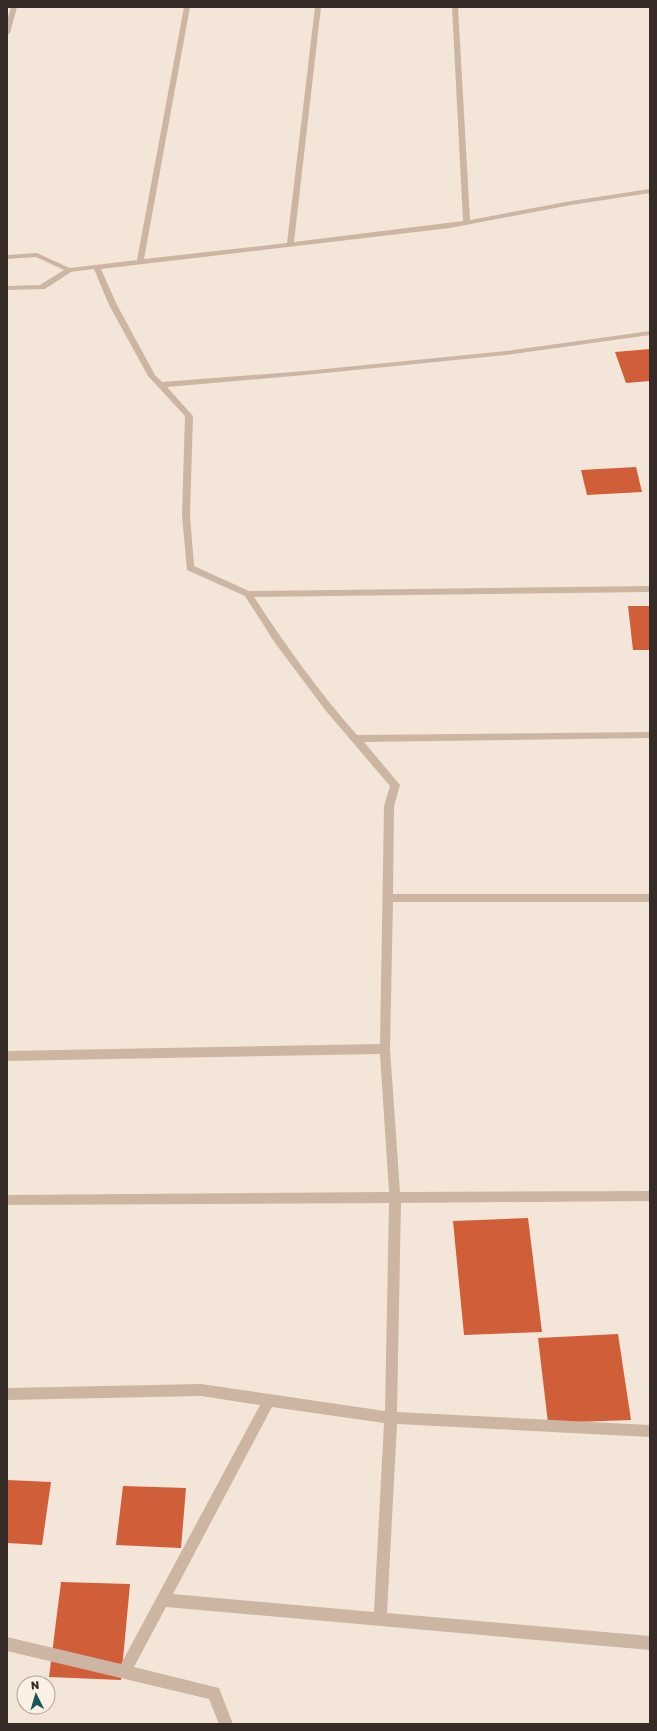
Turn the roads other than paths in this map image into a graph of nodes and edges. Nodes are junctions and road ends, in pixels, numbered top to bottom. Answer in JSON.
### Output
{"nodes":[{"id":1,"x":14,"y":7,"type":"edge"},
{"id":2,"x":187,"y":7,"type":"edge"},
{"id":3,"x":318,"y":7,"type":"edge"},
{"id":4,"x":455,"y":7,"type":"edge"},
{"id":5,"x":7,"y":33,"type":"edge"},
{"id":6,"x":650,"y":191,"type":"edge"},
{"id":7,"x":467,"y":223,"type":"junction"},
{"id":8,"x":290,"y":245,"type":"junction"},
{"id":9,"x":7,"y":257,"type":"edge"},
{"id":10,"x":140,"y":262,"type":"junction"},
{"id":11,"x":97,"y":267,"type":"junction"},
{"id":12,"x":70,"y":270,"type":"junction"},
{"id":13,"x":7,"y":288,"type":"edge"},
{"id":14,"x":650,"y":333,"type":"edge"},
{"id":15,"x":161,"y":385,"type":"junction"},
{"id":16,"x":650,"y":589,"type":"edge"},
{"id":17,"x":248,"y":594,"type":"junction"},
{"id":18,"x":650,"y":736,"type":"edge"},
{"id":19,"x":355,"y":739,"type":"junction"},
{"id":20,"x":388,"y":898,"type":"junction"},
{"id":21,"x":650,"y":898,"type":"edge"},
{"id":22,"x":385,"y":1049,"type":"junction"},
{"id":23,"x":7,"y":1056,"type":"edge"},
{"id":24,"x":650,"y":1196,"type":"edge"},
{"id":25,"x":395,"y":1198,"type":"junction"},
{"id":26,"x":7,"y":1200,"type":"edge"},
{"id":27,"x":7,"y":1394,"type":"edge"},
{"id":28,"x":269,"y":1400,"type":"junction"},
{"id":29,"x":391,"y":1418,"type":"junction"},
{"id":30,"x":650,"y":1430,"type":"edge"},
{"id":31,"x":162,"y":1600,"type":"junction"},
{"id":32,"x":380,"y":1619,"type":"junction"},
{"id":33,"x":650,"y":1642,"type":"edge"},
{"id":34,"x":7,"y":1644,"type":"edge"},
{"id":35,"x":124,"y":1672,"type":"junction"},
{"id":36,"x":226,"y":1724,"type":"edge"}],
"edges":[{"from":1,"to":5,"type":"street"},
{"from":2,"to":10,"type":"street"},
{"from":3,"to":8,"type":"street"},
{"from":4,"to":7,"type":"street"},
{"from":6,"to":7,"type":"street"},
{"from":7,"to":8,"type":"street"},
{"from":8,"to":10,"type":"street"},
{"from":9,"to":12,"type":"street"},
{"from":10,"to":11,"type":"street"},
{"from":11,"to":12,"type":"street"},
{"from":11,"to":15,"type":"street"},
{"from":12,"to":13,"type":"street"},
{"from":14,"to":15,"type":"street"},
{"from":15,"to":17,"type":"street"},
{"from":16,"to":17,"type":"street"},
{"from":17,"to":19,"type":"street"},
{"from":18,"to":19,"type":"street"},
{"from":19,"to":20,"type":"street"},
{"from":20,"to":21,"type":"street"},
{"from":20,"to":22,"type":"street"},
{"from":22,"to":23,"type":"street"},
{"from":22,"to":25,"type":"street"},
{"from":24,"to":25,"type":"street"},
{"from":25,"to":26,"type":"street"},
{"from":25,"to":29,"type":"street"},
{"from":27,"to":28,"type":"street"},
{"from":28,"to":29,"type":"street"},
{"from":28,"to":31,"type":"street"},
{"from":29,"to":30,"type":"street"},
{"from":29,"to":32,"type":"street"},
{"from":31,"to":32,"type":"street"},
{"from":31,"to":35,"type":"street"},
{"from":32,"to":33,"type":"street"},
{"from":34,"to":35,"type":"street"},
{"from":35,"to":36,"type":"street"}]}
